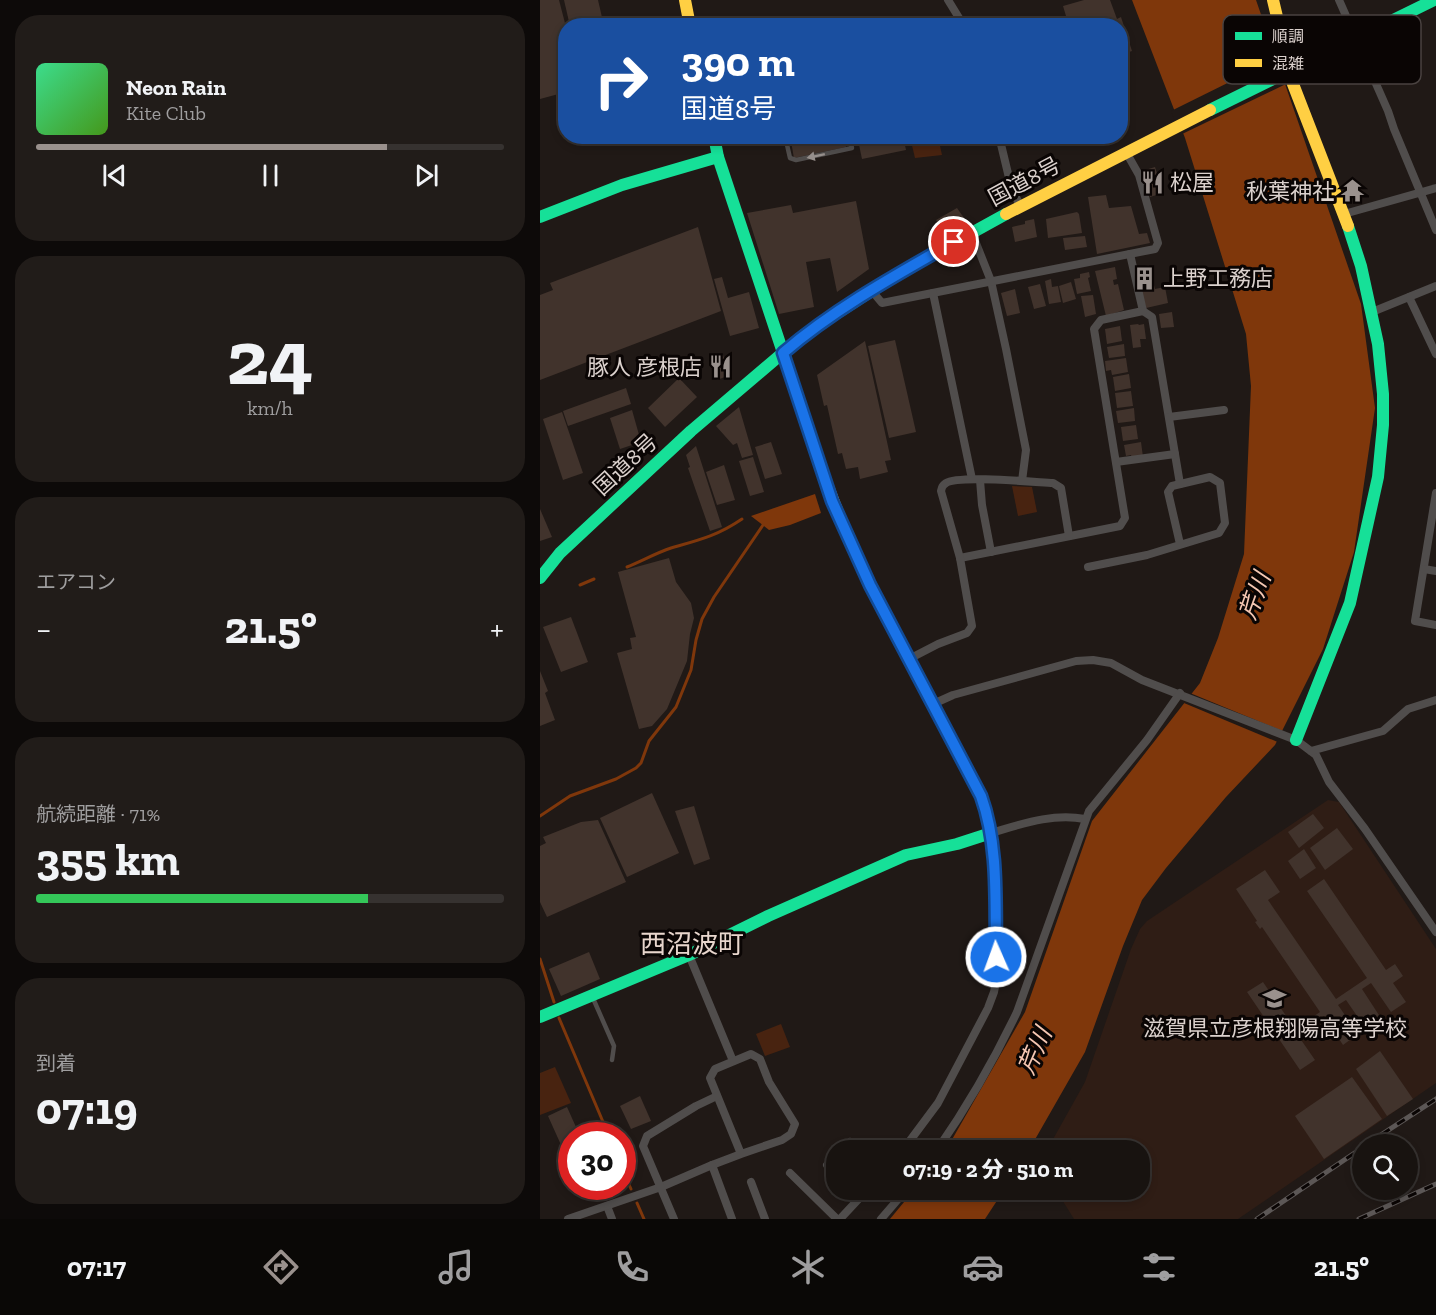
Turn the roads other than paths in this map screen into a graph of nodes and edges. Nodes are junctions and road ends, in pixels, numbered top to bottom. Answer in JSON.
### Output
{"nodes":[{"id":1,"x":685,"y":0,"type":"edge"},
{"id":2,"x":948,"y":0,"type":"edge"},
{"id":3,"x":1273,"y":0,"type":"edge"},
{"id":4,"x":1339,"y":0,"type":"edge"},
{"id":5,"x":1434,"y":0,"type":"edge"},
{"id":6,"x":1276,"y":15,"type":"edge"},
{"id":7,"x":1345,"y":15,"type":"edge"},
{"id":8,"x":1403,"y":15,"type":"edge"},
{"id":9,"x":688,"y":18,"type":"edge"},
{"id":10,"x":959,"y":18,"type":"edge"},
{"id":11,"x":1262,"y":84,"type":"edge"},
{"id":12,"x":1293,"y":84,"type":"edge"},
{"id":13,"x":1376,"y":84,"type":"edge"},
{"id":14,"x":716,"y":144,"type":"edge"},
{"id":15,"x":787,"y":144,"type":"edge"},
{"id":16,"x":851,"y":144,"type":"edge"},
{"id":17,"x":1001,"y":144,"type":"edge"},
{"id":18,"x":1126,"y":152,"type":"junction"},
{"id":19,"x":718,"y":157,"type":"junction"},
{"id":20,"x":1436,"y":188,"type":"edge"},
{"id":21,"x":1420,"y":192,"type":"junction"},
{"id":22,"x":1020,"y":206,"type":"junction"},
{"id":23,"x":1344,"y":214,"type":"junction"},
{"id":24,"x":540,"y":217,"type":"edge"},
{"id":25,"x":1436,"y":230,"type":"edge"},
{"id":26,"x":972,"y":232,"type":"junction"},
{"id":27,"x":1130,"y":254,"type":"junction"},
{"id":28,"x":991,"y":281,"type":"junction"},
{"id":29,"x":1436,"y":286,"type":"edge"},
{"id":30,"x":872,"y":291,"type":"junction"},
{"id":31,"x":933,"y":292,"type":"junction"},
{"id":32,"x":1409,"y":297,"type":"junction"},
{"id":33,"x":1143,"y":311,"type":"junction"},
{"id":34,"x":1372,"y":312,"type":"junction"},
{"id":35,"x":783,"y":353,"type":"junction"},
{"id":36,"x":1436,"y":354,"type":"edge"},
{"id":37,"x":1224,"y":410,"type":"dead end"},
{"id":38,"x":1169,"y":417,"type":"junction"},
{"id":39,"x":1175,"y":454,"type":"junction"},
{"id":40,"x":1116,"y":462,"type":"junction"},
{"id":41,"x":976,"y":480,"type":"junction"},
{"id":42,"x":1022,"y":481,"type":"junction"},
{"id":43,"x":1180,"y":484,"type":"junction"},
{"id":44,"x":1436,"y":493,"type":"edge"},
{"id":45,"x":1069,"y":536,"type":"junction"},
{"id":46,"x":1180,"y":544,"type":"junction"},
{"id":47,"x":991,"y":552,"type":"junction"},
{"id":48,"x":960,"y":558,"type":"junction"},
{"id":49,"x":1088,"y":567,"type":"dead end"},
{"id":50,"x":1424,"y":569,"type":"junction"},
{"id":51,"x":1436,"y":571,"type":"edge"},
{"id":52,"x":540,"y":578,"type":"edge"},
{"id":53,"x":1436,"y":625,"type":"edge"},
{"id":54,"x":909,"y":659,"type":"junction"},
{"id":55,"x":1184,"y":695,"type":"junction"},
{"id":56,"x":1436,"y":700,"type":"edge"},
{"id":57,"x":933,"y":704,"type":"junction"},
{"id":58,"x":1290,"y":738,"type":"junction"},
{"id":59,"x":1311,"y":751,"type":"junction"},
{"id":60,"x":1085,"y":819,"type":"junction"},
{"id":61,"x":991,"y":833,"type":"junction"},
{"id":62,"x":1436,"y":932,"type":"edge"},
{"id":63,"x":689,"y":955,"type":"junction"},
{"id":64,"x":592,"y":996,"type":"junction"},
{"id":65,"x":543,"y":1019,"type":"edge"},
{"id":66,"x":612,"y":1060,"type":"dead end"},
{"id":67,"x":733,"y":1060,"type":"junction"},
{"id":68,"x":717,"y":1096,"type":"junction"},
{"id":69,"x":910,"y":1140,"type":"edge"},
{"id":70,"x":943,"y":1140,"type":"edge"},
{"id":71,"x":741,"y":1154,"type":"junction"},
{"id":72,"x":712,"y":1165,"type":"junction"},
{"id":73,"x":790,"y":1173,"type":"dead end"},
{"id":74,"x":751,"y":1182,"type":"dead end"},
{"id":75,"x":661,"y":1187,"type":"junction"},
{"id":76,"x":857,"y":1200,"type":"edge"},
{"id":77,"x":897,"y":1200,"type":"edge"},
{"id":78,"x":604,"y":1204,"type":"junction"},
{"id":79,"x":568,"y":1219,"type":"edge"},
{"id":80,"x":612,"y":1219,"type":"edge"},
{"id":81,"x":674,"y":1219,"type":"edge"},
{"id":82,"x":732,"y":1219,"type":"edge"},
{"id":83,"x":765,"y":1219,"type":"edge"},
{"id":84,"x":838,"y":1219,"type":"edge"},
{"id":85,"x":881,"y":1219,"type":"edge"}],
"edges":[{"from":1,"to":9,"type":"main road"},
{"from":2,"to":10,"type":"street"},
{"from":3,"to":6,"type":"main road"},
{"from":4,"to":7,"type":"street"},
{"from":5,"to":8,"type":"main road","name":"国道8号"},
{"from":11,"to":18,"type":"main road","name":"国道8号"},
{"from":12,"to":23,"type":"main road"},
{"from":13,"to":21,"type":"street"},
{"from":14,"to":19,"type":"main road"},
{"from":16,"to":15,"type":"lane","one_way":true},
{"from":17,"to":22,"type":"street"},
{"from":18,"to":22,"type":"main road","name":"国道8号"},
{"from":18,"to":27,"type":"street"},
{"from":19,"to":24,"type":"main road"},
{"from":19,"to":35,"type":"main road"},
{"from":20,"to":21,"type":"street"},
{"from":21,"to":23,"type":"street"},
{"from":21,"to":25,"type":"street"},
{"from":22,"to":26,"type":"main road","name":"国道8号"},
{"from":23,"to":34,"type":"main road"},
{"from":26,"to":28,"type":"street"},
{"from":26,"to":30,"type":"main road","name":"国道8号"},
{"from":27,"to":28,"type":"street"},
{"from":27,"to":33,"type":"street"},
{"from":28,"to":31,"type":"street"},
{"from":28,"to":42,"type":"street"},
{"from":29,"to":32,"type":"street"},
{"from":30,"to":31,"type":"street"},
{"from":30,"to":35,"type":"main road","name":"国道8号"},
{"from":31,"to":41,"type":"street"},
{"from":32,"to":34,"type":"street"},
{"from":32,"to":36,"type":"street"},
{"from":33,"to":38,"type":"street"},
{"from":33,"to":40,"type":"street"},
{"from":34,"to":58,"type":"main road"},
{"from":35,"to":52,"type":"main road","name":"国道8号"},
{"from":35,"to":54,"type":"main road"},
{"from":37,"to":38,"type":"street"},
{"from":38,"to":39,"type":"street"},
{"from":39,"to":40,"type":"street"},
{"from":39,"to":43,"type":"street"},
{"from":40,"to":45,"type":"street"},
{"from":41,"to":42,"type":"street"},
{"from":41,"to":47,"type":"street"},
{"from":41,"to":48,"type":"street"},
{"from":42,"to":45,"type":"street"},
{"from":43,"to":46,"type":"street"},
{"from":43,"to":46,"type":"street"},
{"from":44,"to":50,"type":"street"},
{"from":45,"to":47,"type":"street"},
{"from":46,"to":49,"type":"street"},
{"from":47,"to":48,"type":"street"},
{"from":48,"to":54,"type":"street"},
{"from":50,"to":51,"type":"street"},
{"from":50,"to":53,"type":"street"},
{"from":54,"to":57,"type":"main road"},
{"from":55,"to":57,"type":"street"},
{"from":55,"to":58,"type":"street"},
{"from":55,"to":60,"type":"street"},
{"from":56,"to":59,"type":"street"},
{"from":57,"to":61,"type":"main road"},
{"from":58,"to":59,"type":"street"},
{"from":59,"to":62,"type":"street"},
{"from":60,"to":61,"type":"street"},
{"from":60,"to":70,"type":"street"},
{"from":61,"to":63,"type":"main road"},
{"from":61,"to":69,"type":"street"},
{"from":63,"to":64,"type":"main road"},
{"from":63,"to":67,"type":"street"},
{"from":64,"to":65,"type":"main road"},
{"from":64,"to":66,"type":"lane"},
{"from":67,"to":68,"type":"street"},
{"from":67,"to":71,"type":"street"},
{"from":68,"to":71,"type":"street"},
{"from":68,"to":75,"type":"street"},
{"from":71,"to":72,"type":"street"},
{"from":72,"to":75,"type":"street"},
{"from":72,"to":82,"type":"street"},
{"from":73,"to":84,"type":"street"},
{"from":74,"to":83,"type":"street"},
{"from":75,"to":78,"type":"street"},
{"from":75,"to":81,"type":"street"},
{"from":76,"to":84,"type":"street"},
{"from":77,"to":85,"type":"street"},
{"from":78,"to":79,"type":"street"},
{"from":78,"to":80,"type":"street"}]}
